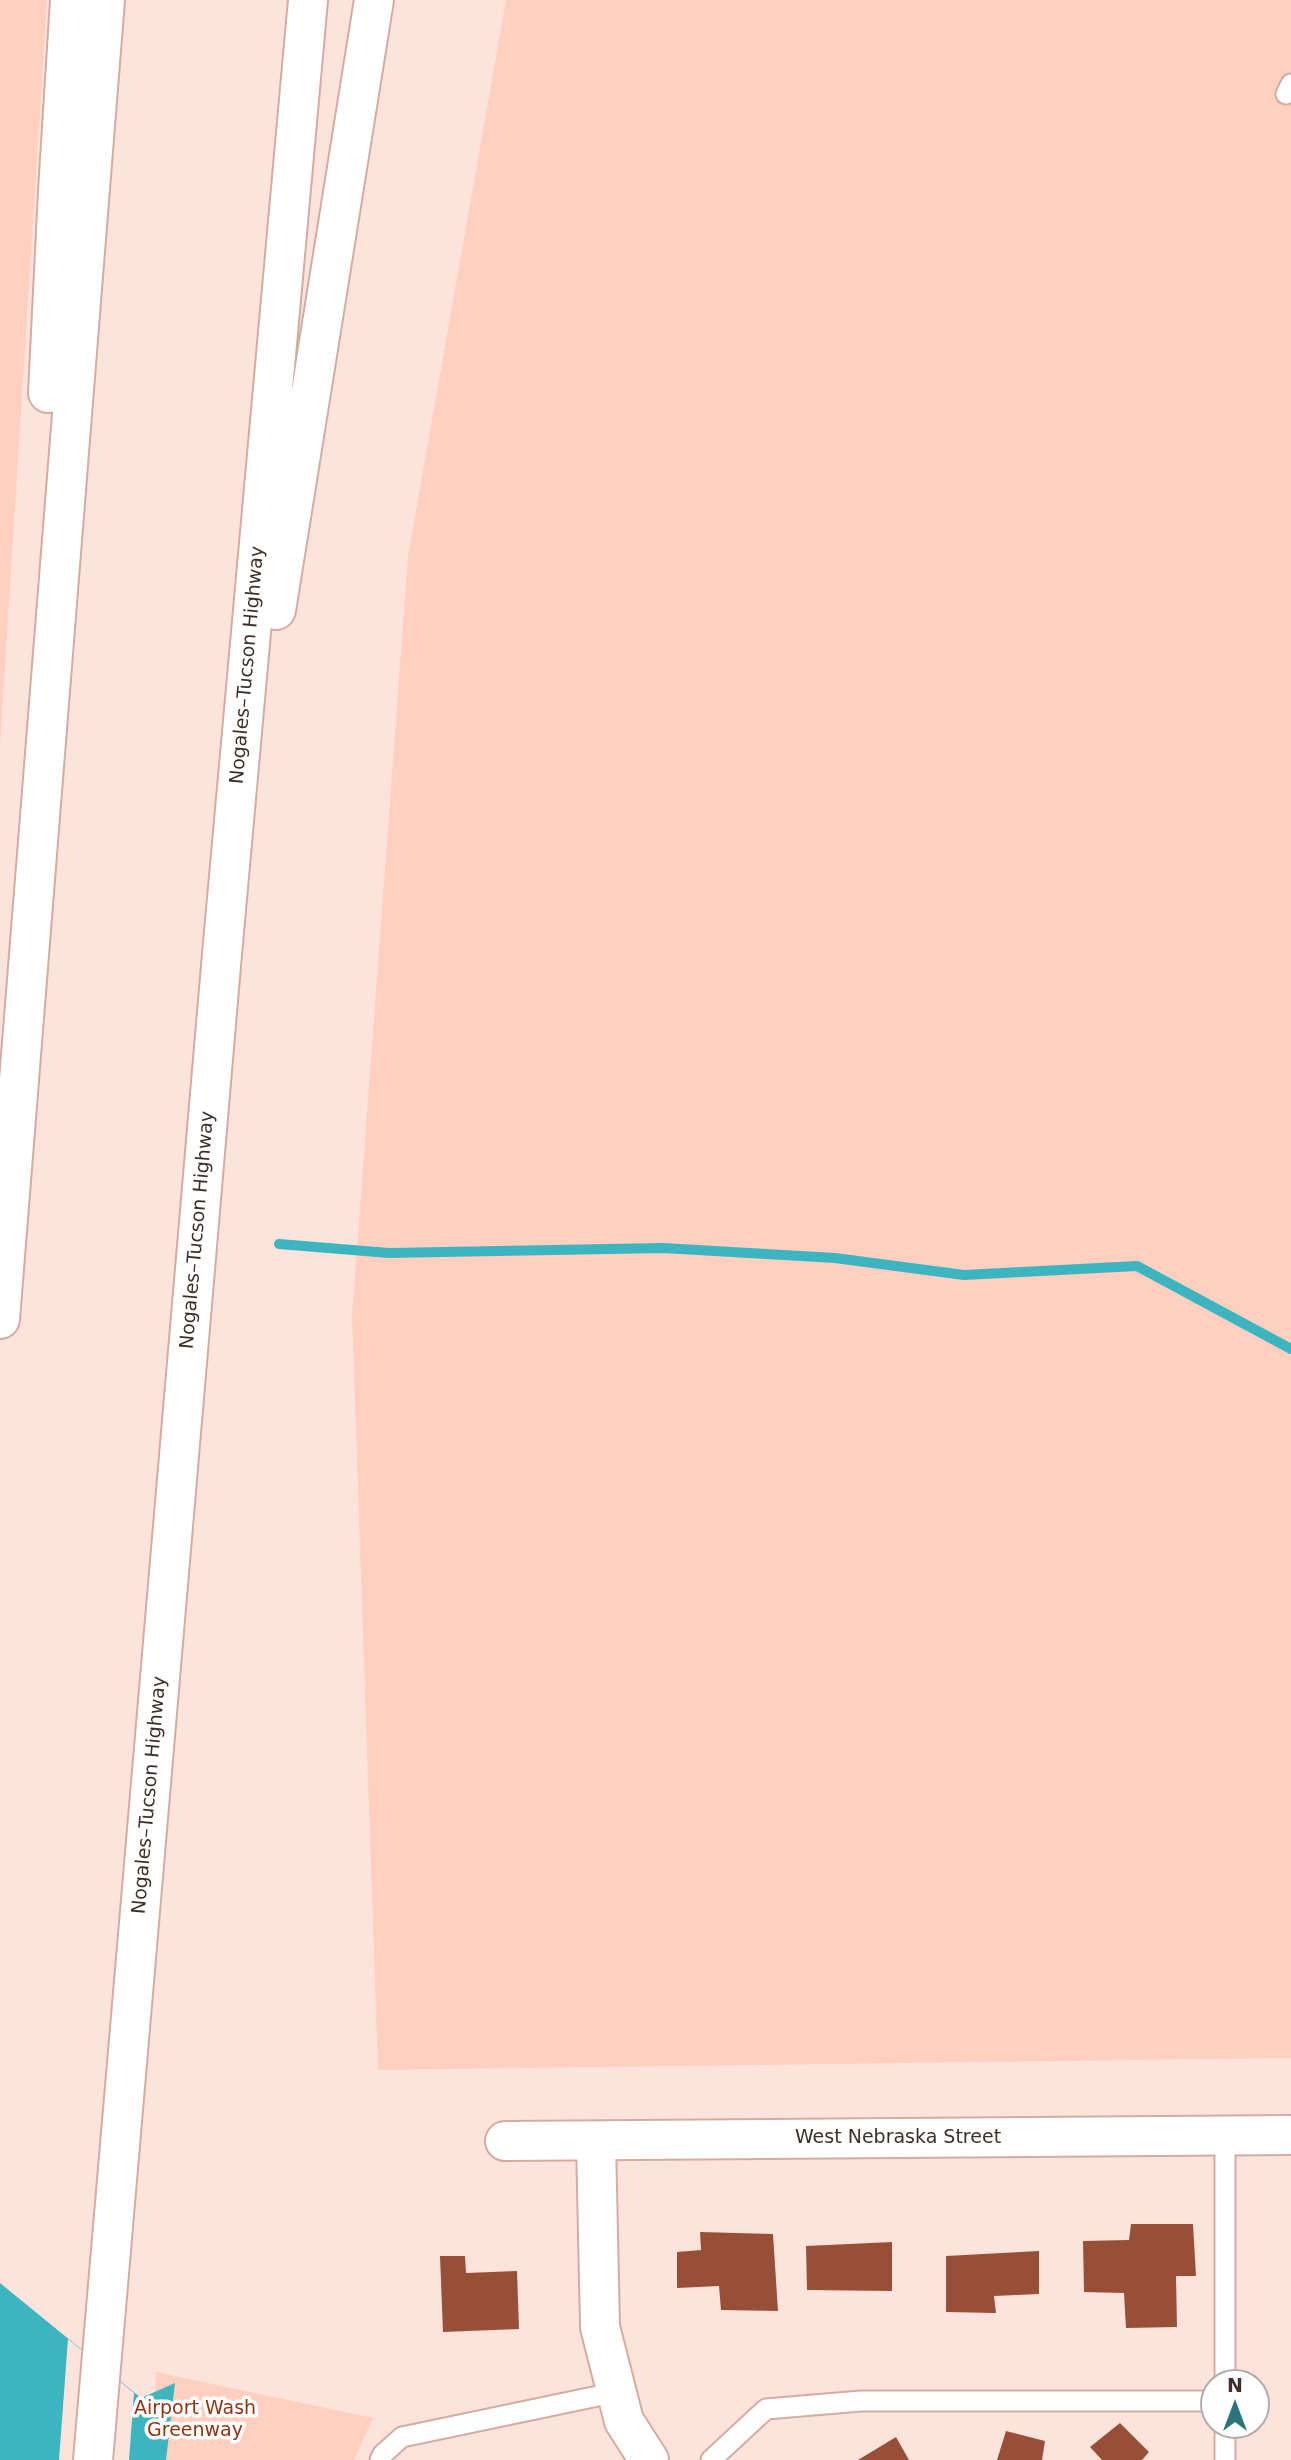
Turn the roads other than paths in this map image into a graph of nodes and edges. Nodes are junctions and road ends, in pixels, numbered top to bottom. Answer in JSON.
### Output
{"nodes":[{"id":1,"x":70,"y":0,"type":"edge"},
{"id":2,"x":105,"y":0,"type":"edge"},
{"id":3,"x":308,"y":0,"type":"edge"},
{"id":4,"x":374,"y":0,"type":"edge"},
{"id":5,"x":222,"y":954,"type":"junction"},
{"id":6,"x":15,"y":1116,"type":"junction"},
{"id":7,"x":0,"y":1319,"type":"edge"},
{"id":8,"x":1291,"y":2135,"type":"edge"},
{"id":9,"x":1224,"y":2136,"type":"junction"},
{"id":10,"x":505,"y":2141,"type":"dead end"},
{"id":11,"x":596,"y":2141,"type":"junction"},
{"id":12,"x":1224,"y":2369,"type":"edge"},
{"id":13,"x":617,"y":2392,"type":"junction"},
{"id":14,"x":1200,"y":2401,"type":"edge"},
{"id":15,"x":1224,"y":2439,"type":"edge"},
{"id":16,"x":93,"y":2460,"type":"edge"},
{"id":17,"x":380,"y":2460,"type":"edge"},
{"id":18,"x":649,"y":2460,"type":"edge"},
{"id":19,"x":711,"y":2460,"type":"edge"},
{"id":20,"x":1224,"y":2460,"type":"edge"}],
"edges":[{"from":1,"to":6,"type":"main road"},
{"from":2,"to":6,"type":"main road"},
{"from":3,"to":5,"type":"main road","name":"Nogales–Tucson Highway"},
{"from":4,"to":5,"type":"main road"},
{"from":5,"to":16,"type":"main road","name":"Nogales–Tucson Highway"},
{"from":6,"to":7,"type":"main road"},
{"from":8,"to":9,"type":"main road","name":"West Nebraska Street"},
{"from":9,"to":11,"type":"main road","name":"West Nebraska Street"},
{"from":9,"to":12,"type":"lane"},
{"from":10,"to":11,"type":"main road","name":"West Nebraska Street"},
{"from":11,"to":13,"type":"main road"},
{"from":13,"to":17,"type":"lane"},
{"from":13,"to":18,"type":"main road"},
{"from":14,"to":19,"type":"lane"},
{"from":15,"to":20,"type":"lane"}]}
